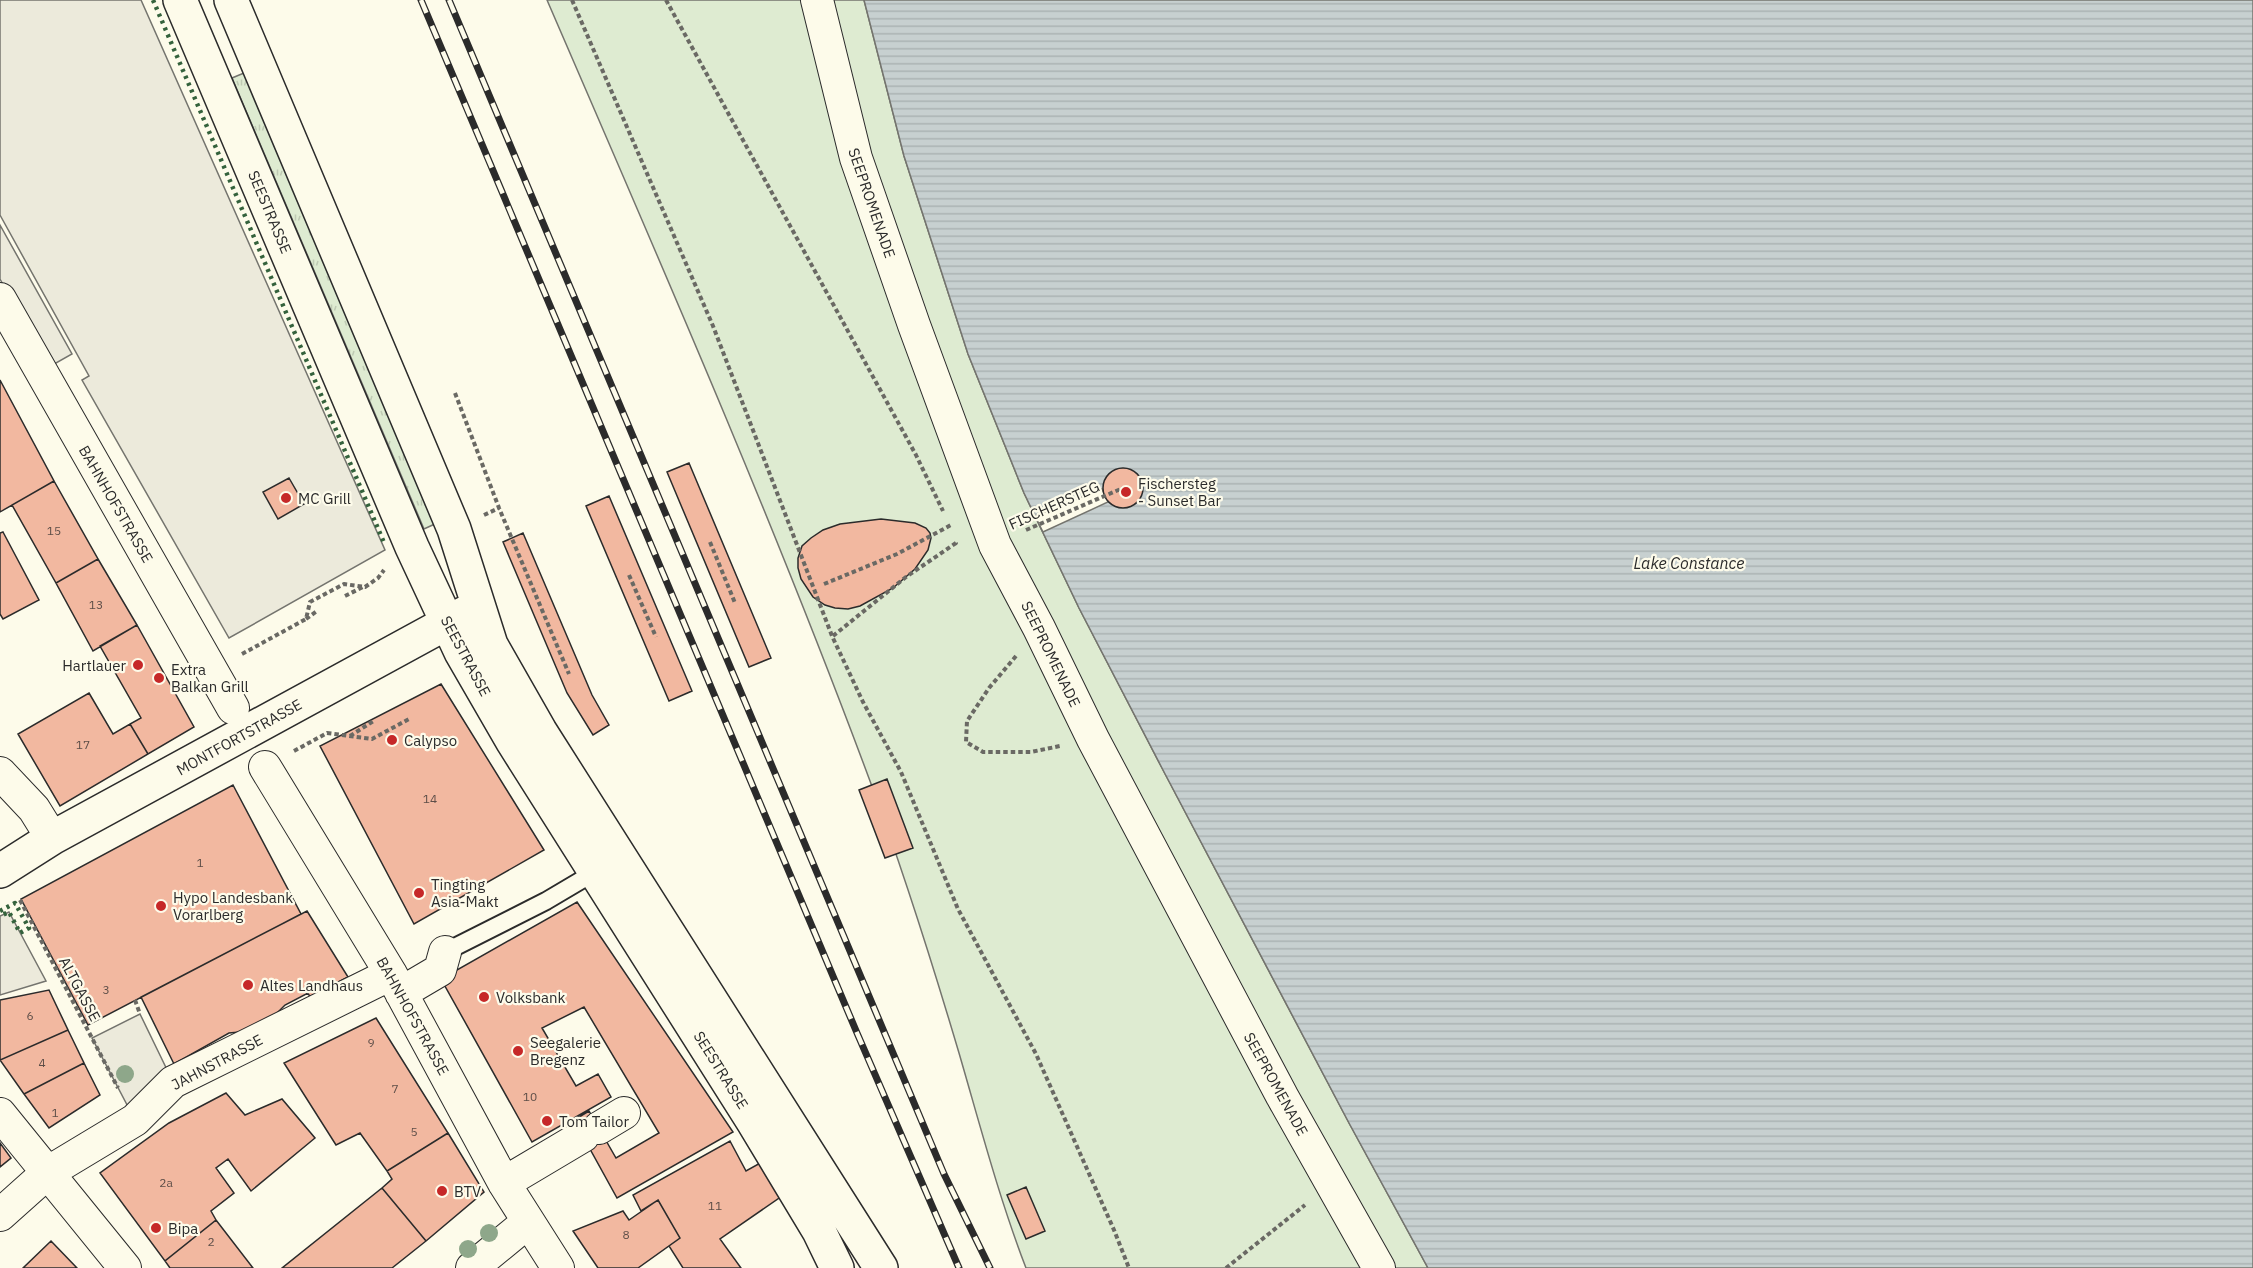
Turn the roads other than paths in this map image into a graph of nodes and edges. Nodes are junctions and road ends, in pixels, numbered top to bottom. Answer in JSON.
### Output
{"nodes":[{"id":1,"x":180,"y":0,"type":"edge"},
{"id":2,"x":231,"y":0,"type":"edge"},
{"id":3,"x":817,"y":0,"type":"edge"},
{"id":4,"x":0,"y":299,"type":"edge"},
{"id":5,"x":479,"y":605,"type":"junction"},
{"id":6,"x":447,"y":622,"type":"junction"},
{"id":7,"x":233,"y":708,"type":"dead end"},
{"id":8,"x":265,"y":766,"type":"road end"},
{"id":9,"x":0,"y":773,"type":"edge"},
{"id":10,"x":52,"y":838,"type":"junction"},
{"id":11,"x":2,"y":870,"type":"edge"},
{"id":12,"x":596,"y":872,"type":"junction"},
{"id":13,"x":445,"y":952,"type":"joint"},
{"id":14,"x":396,"y":983,"type":"junction"},
{"id":15,"x":0,"y":1114,"type":"edge"},
{"id":16,"x":602,"y":1126,"type":"dead end"},
{"id":17,"x":47,"y":1173,"type":"junction"},
{"id":18,"x":504,"y":1183,"type":"junction"},
{"id":19,"x":0,"y":1215,"type":"edge"},
{"id":20,"x":528,"y":1222,"type":"junction"},
{"id":21,"x":125,"y":1268,"type":"edge"},
{"id":22,"x":472,"y":1268,"type":"edge"},
{"id":23,"x":558,"y":1268,"type":"edge"},
{"id":24,"x":837,"y":1268,"type":"edge"},
{"id":25,"x":881,"y":1268,"type":"edge"},
{"id":26,"x":1379,"y":1268,"type":"edge"}],
"edges":[{"from":1,"to":6,"type":"main road","name":"SEESTRASSE"},
{"from":2,"to":5,"type":"main road","name":"SEESTRASSE"},
{"from":3,"to":26,"type":"street","name":"SEEPROMENADE"},
{"from":4,"to":7,"type":"street","name":"BAHNHOFSTRASSE"},
{"from":5,"to":6,"type":"main road","name":"MONTFORTSTRASSE"},
{"from":5,"to":25,"type":"main road","name":"SEESTRASSE"},
{"from":6,"to":10,"type":"main road","name":"MONTFORTSTRASSE"},
{"from":6,"to":12,"type":"main road","name":"SEESTRASSE"},
{"from":8,"to":14,"type":"street","name":"BAHNHOFSTRASSE"},
{"from":9,"to":10,"type":"street"},
{"from":10,"to":11,"type":"main road","name":"MONTFORTSTRASSE"},
{"from":12,"to":13,"type":"lane"},
{"from":12,"to":24,"type":"main road","name":"SEESTRASSE"},
{"from":13,"to":14,"type":"street","name":"JAHNSTRASSE"},
{"from":14,"to":17,"type":"street","name":"JAHNSTRASSE"},
{"from":14,"to":18,"type":"street","name":"BAHNHOFSTRASSE"},
{"from":15,"to":17,"type":"street"},
{"from":16,"to":18,"type":"street"},
{"from":17,"to":19,"type":"street","name":"JAHNSTRASSE"},
{"from":17,"to":21,"type":"street"},
{"from":18,"to":20,"type":"street","name":"BAHNHOFSTRASSE"},
{"from":20,"to":22,"type":"street"},
{"from":20,"to":23,"type":"street","name":"BAHNHOFSTRASSE"}]}
